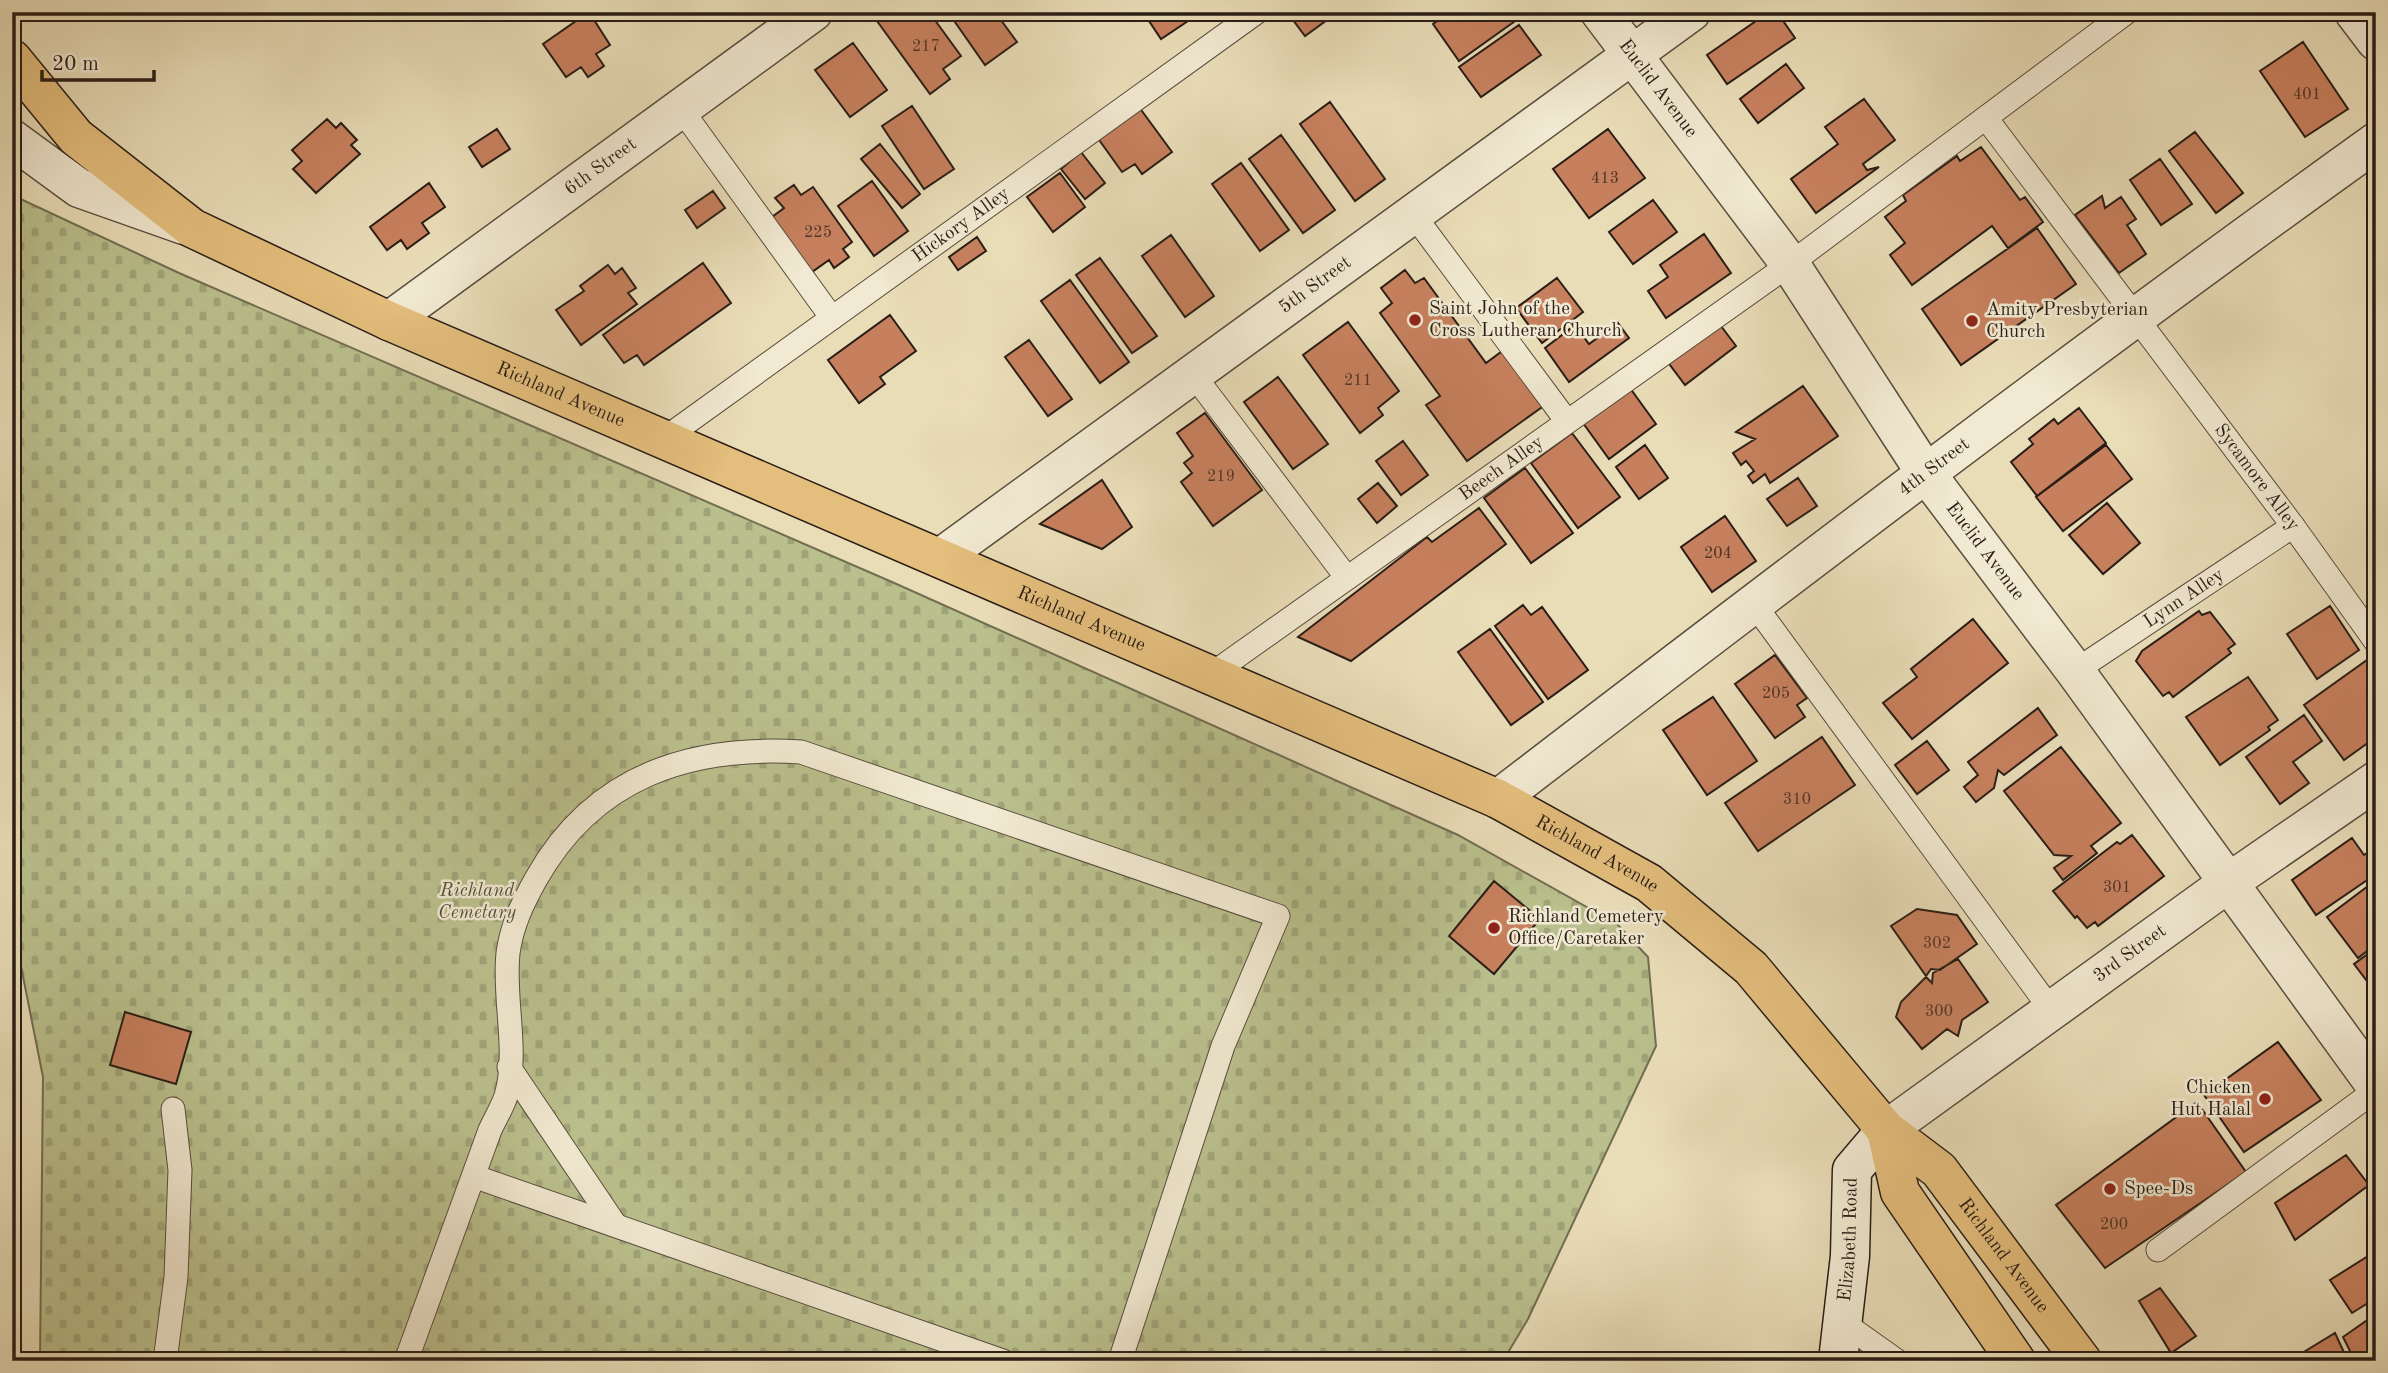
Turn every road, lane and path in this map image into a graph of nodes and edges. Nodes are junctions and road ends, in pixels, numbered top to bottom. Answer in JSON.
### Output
{"nodes":[{"id":1,"x":813,"y":12,"type":"edge"},
{"id":2,"x":1257,"y":12,"type":"edge"},
{"id":3,"x":1600,"y":12,"type":"edge"},
{"id":4,"x":1692,"y":12,"type":"edge"},
{"id":5,"x":2127,"y":12,"type":"edge"},
{"id":6,"x":2354,"y":12,"type":"edge"},
{"id":7,"x":2376,"y":41,"type":"edge"},
{"id":8,"x":1632,"y":56,"type":"junction"},
{"id":9,"x":12,"y":59,"type":"edge"},
{"id":10,"x":681,"y":109,"type":"junction"},
{"id":11,"x":1986,"y":118,"type":"junction"},
{"id":12,"x":12,"y":139,"type":"edge"},
{"id":13,"x":2376,"y":142,"type":"edge"},
{"id":14,"x":1413,"y":214,"type":"junction"},
{"id":15,"x":192,"y":228,"type":"junction"},
{"id":16,"x":1790,"y":264,"type":"junction"},
{"id":17,"x":2135,"y":315,"type":"junction"},
{"id":18,"x":832,"y":318,"type":"junction"},
{"id":19,"x":389,"y":321,"type":"junction"},
{"id":20,"x":1193,"y":374,"type":"junction"},
{"id":21,"x":1566,"y":420,"type":"junction"},
{"id":22,"x":664,"y":439,"type":"junction"},
{"id":23,"x":1925,"y":472,"type":"junction"},
{"id":24,"x":2293,"y":526,"type":"junction"},
{"id":25,"x":940,"y":558,"type":"junction"},
{"id":26,"x":1347,"y":578,"type":"junction"},
{"id":27,"x":1754,"y":604,"type":"junction"},
{"id":28,"x":2376,"y":642,"type":"edge"},
{"id":29,"x":2075,"y":671,"type":"junction"},
{"id":30,"x":1212,"y":674,"type":"junction"},
{"id":31,"x":2376,"y":781,"type":"edge"},
{"id":32,"x":1498,"y":799,"type":"junction"},
{"id":33,"x":2228,"y":883,"type":"junction"},
{"id":34,"x":2052,"y":1011,"type":"junction"},
{"id":35,"x":509,"y":1067,"type":"junction"},
{"id":36,"x":2376,"y":1088,"type":"edge"},
{"id":37,"x":173,"y":1109,"type":"dead end"},
{"id":38,"x":1886,"y":1130,"type":"junction"},
{"id":39,"x":476,"y":1177,"type":"junction"},
{"id":40,"x":614,"y":1223,"type":"junction"},
{"id":41,"x":2158,"y":1250,"type":"dead end"},
{"id":42,"x":1842,"y":1322,"type":"junction"},
{"id":43,"x":165,"y":1361,"type":"edge"},
{"id":44,"x":406,"y":1361,"type":"edge"},
{"id":45,"x":1003,"y":1361,"type":"edge"},
{"id":46,"x":1120,"y":1361,"type":"edge"},
{"id":47,"x":1838,"y":1361,"type":"edge"},
{"id":48,"x":1897,"y":1361,"type":"edge"},
{"id":49,"x":2016,"y":1361,"type":"edge"},
{"id":50,"x":2082,"y":1361,"type":"edge"}],
"edges":[{"from":1,"to":10,"type":"street","name":"6th Street"},
{"from":2,"to":18,"type":"lane","name":"Hickory Alley"},
{"from":3,"to":8,"type":"street","name":"Euclid Avenue"},
{"from":4,"to":8,"type":"street","name":"5th Street"},
{"from":5,"to":11,"type":"lane","name":"Beech Alley"},
{"from":6,"to":7,"type":"street"},
{"from":8,"to":14,"type":"street","name":"5th Street"},
{"from":8,"to":16,"type":"street","name":"Euclid Avenue"},
{"from":9,"to":15,"type":"main road","name":"Richland Avenue"},
{"from":10,"to":18,"type":"lane"},
{"from":10,"to":19,"type":"street","name":"6th Street"},
{"from":11,"to":16,"type":"lane","name":"Beech Alley"},
{"from":11,"to":17,"type":"lane","name":"Sycamore Alley"},
{"from":12,"to":15,"type":"street"},
{"from":13,"to":17,"type":"street","name":"4th Street"},
{"from":14,"to":20,"type":"street","name":"5th Street"},
{"from":14,"to":21,"type":"lane"},
{"from":15,"to":19,"type":"main road","name":"Richland Avenue"},
{"from":16,"to":21,"type":"lane","name":"Beech Alley"},
{"from":16,"to":23,"type":"street","name":"Euclid Avenue"},
{"from":17,"to":23,"type":"street","name":"4th Street"},
{"from":17,"to":24,"type":"lane","name":"Sycamore Alley"},
{"from":18,"to":22,"type":"lane","name":"Hickory Alley"},
{"from":19,"to":22,"type":"main road","name":"Richland Avenue"},
{"from":20,"to":25,"type":"street","name":"5th Street"},
{"from":20,"to":26,"type":"lane"},
{"from":21,"to":26,"type":"lane","name":"Beech Alley"},
{"from":22,"to":25,"type":"main road","name":"Richland Avenue"},
{"from":23,"to":27,"type":"street","name":"4th Street"},
{"from":23,"to":29,"type":"street","name":"Euclid Avenue"},
{"from":24,"to":28,"type":"lane","name":"Sycamore Alley"},
{"from":24,"to":29,"type":"lane","name":"Lynn Alley"},
{"from":25,"to":30,"type":"main road","name":"Richland Avenue"},
{"from":26,"to":30,"type":"lane","name":"Beech Alley"},
{"from":27,"to":32,"type":"street","name":"4th Street"},
{"from":27,"to":34,"type":"lane"},
{"from":29,"to":33,"type":"street","name":"Euclid Avenue"},
{"from":30,"to":32,"type":"main road","name":"Richland Avenue"},
{"from":31,"to":33,"type":"street","name":"3rd Street"},
{"from":32,"to":38,"type":"main road","name":"Richland Avenue"},
{"from":33,"to":34,"type":"street","name":"3rd Street"},
{"from":33,"to":36,"type":"street","name":"Euclid Avenue"},
{"from":34,"to":38,"type":"street","name":"3rd Street"},
{"from":35,"to":39,"type":"lane"},
{"from":35,"to":40,"type":"lane"},
{"from":35,"to":46,"type":"lane"},
{"from":36,"to":41,"type":"lane"},
{"from":37,"to":43,"type":"lane"},
{"from":38,"to":42,"type":"street","name":"Elizabeth Road"},
{"from":38,"to":49,"type":"main road","name":"Richland Avenue"},
{"from":38,"to":50,"type":"main road","name":"Richland Avenue"},
{"from":39,"to":40,"type":"lane"},
{"from":39,"to":44,"type":"lane"},
{"from":40,"to":45,"type":"lane"},
{"from":42,"to":47,"type":"street","name":"Elizabeth Road"},
{"from":42,"to":48,"type":"lane"}]}
